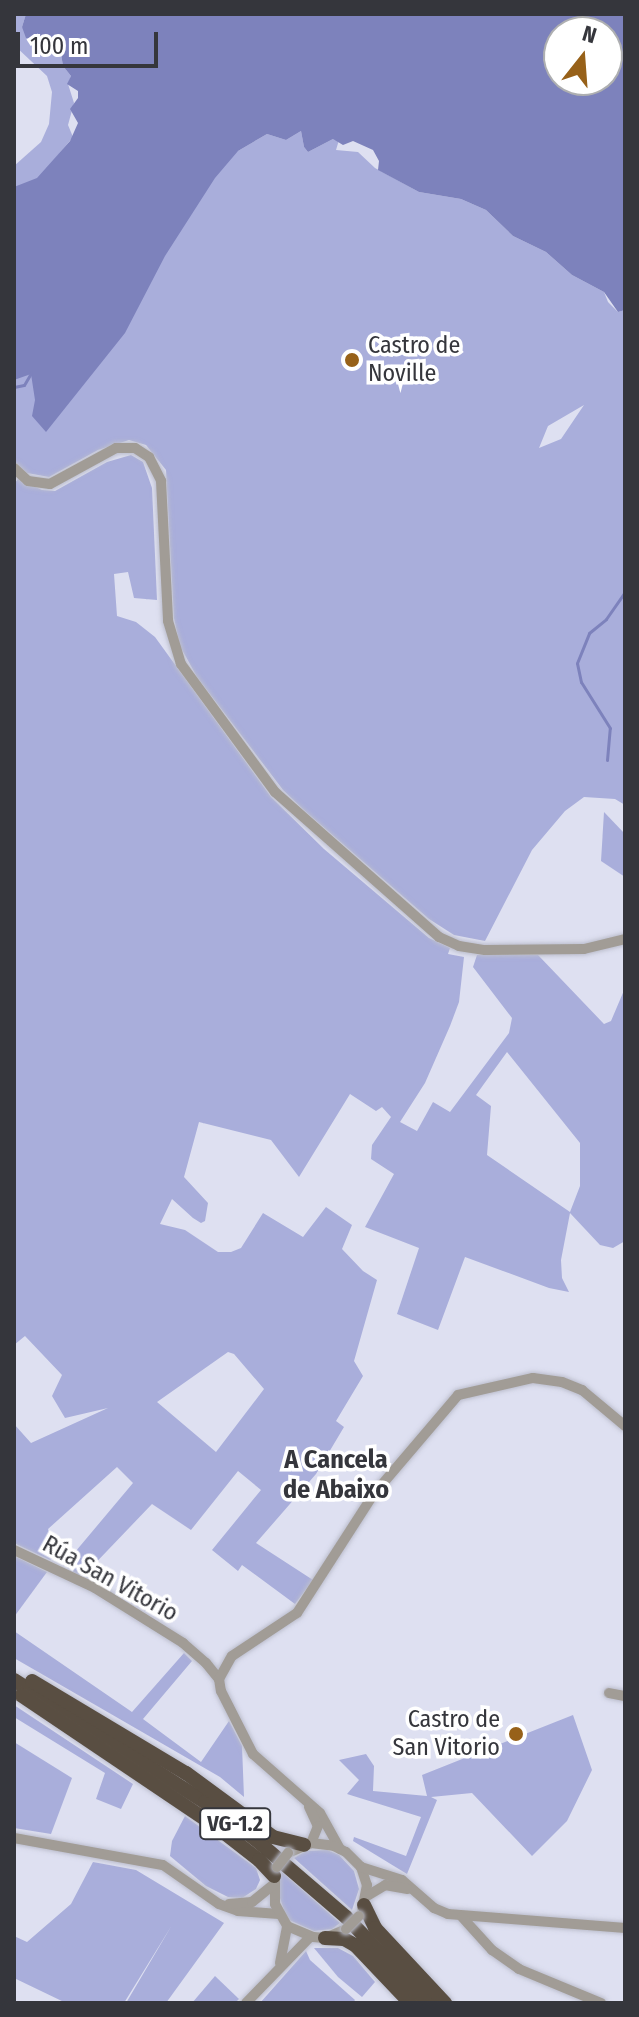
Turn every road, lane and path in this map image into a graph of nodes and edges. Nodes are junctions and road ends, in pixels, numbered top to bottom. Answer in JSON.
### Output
{"nodes":[{"id":1,"x":14,"y":468,"type":"edge"},
{"id":2,"x":625,"y":939,"type":"edge"},
{"id":3,"x":625,"y":1426,"type":"edge"},
{"id":4,"x":14,"y":1550,"type":"edge"},
{"id":5,"x":14,"y":1670,"type":"edge"},
{"id":6,"x":219,"y":1679,"type":"junction"},
{"id":7,"x":14,"y":1680,"type":"edge"},
{"id":8,"x":14,"y":1690,"type":"edge"},
{"id":9,"x":609,"y":1693,"type":"dead end"},
{"id":10,"x":625,"y":1696,"type":"edge"},
{"id":11,"x":308,"y":1805,"type":"junction"},
{"id":12,"x":14,"y":1838,"type":"edge"},
{"id":13,"x":307,"y":1844,"type":"junction"},
{"id":14,"x":340,"y":1849,"type":"junction"},
{"id":15,"x":361,"y":1867,"type":"junction"},
{"id":16,"x":274,"y":1876,"type":"junction"},
{"id":17,"x":417,"y":1893,"type":"junction"},
{"id":18,"x":219,"y":1904,"type":"junction"},
{"id":19,"x":363,"y":1905,"type":"junction"},
{"id":20,"x":279,"y":1914,"type":"junction"},
{"id":21,"x":462,"y":1917,"type":"junction"},
{"id":22,"x":287,"y":1926,"type":"junction"},
{"id":23,"x":625,"y":1928,"type":"edge"},
{"id":24,"x":318,"y":1937,"type":"junction"},
{"id":25,"x":271,"y":1977,"type":"junction"},
{"id":26,"x":246,"y":2003,"type":"edge"},
{"id":27,"x":410,"y":2003,"type":"edge"},
{"id":28,"x":428,"y":2003,"type":"edge"},
{"id":29,"x":445,"y":2003,"type":"edge"},
{"id":30,"x":601,"y":2003,"type":"edge"}],
"edges":[{"from":1,"to":2,"type":"street"},
{"from":3,"to":6,"type":"street"},
{"from":4,"to":6,"type":"street","name":"Rúa San Vitorio"},
{"from":5,"to":13,"type":"highway"},
{"from":6,"to":11,"type":"street","name":"Rúa San Vitorio"},
{"from":7,"to":28,"type":"highway","number":"VG-1.2"},
{"from":8,"to":16,"type":"highway"},
{"from":9,"to":10,"type":"street"},
{"from":11,"to":13,"type":"street"},
{"from":11,"to":14,"type":"street","name":"Rúa San Vitorio"},
{"from":12,"to":18,"type":"street"},
{"from":13,"to":14,"type":"street"},
{"from":13,"to":16,"type":"street","bridge":true},
{"from":14,"to":15,"type":"street"},
{"from":15,"to":17,"type":"street"},
{"from":15,"to":19,"type":"street"},
{"from":16,"to":18,"type":"street"},
{"from":16,"to":20,"type":"street"},
{"from":17,"to":19,"type":"street"},
{"from":17,"to":21,"type":"street"},
{"from":18,"to":20,"type":"street"},
{"from":19,"to":24,"type":"street","bridge":true},
{"from":19,"to":29,"type":"highway"},
{"from":20,"to":22,"type":"street"},
{"from":21,"to":23,"type":"street"},
{"from":21,"to":30,"type":"street"},
{"from":22,"to":24,"type":"street"},
{"from":22,"to":25,"type":"street"},
{"from":24,"to":25,"type":"street"},
{"from":24,"to":27,"type":"highway"},
{"from":25,"to":26,"type":"street"}]}
